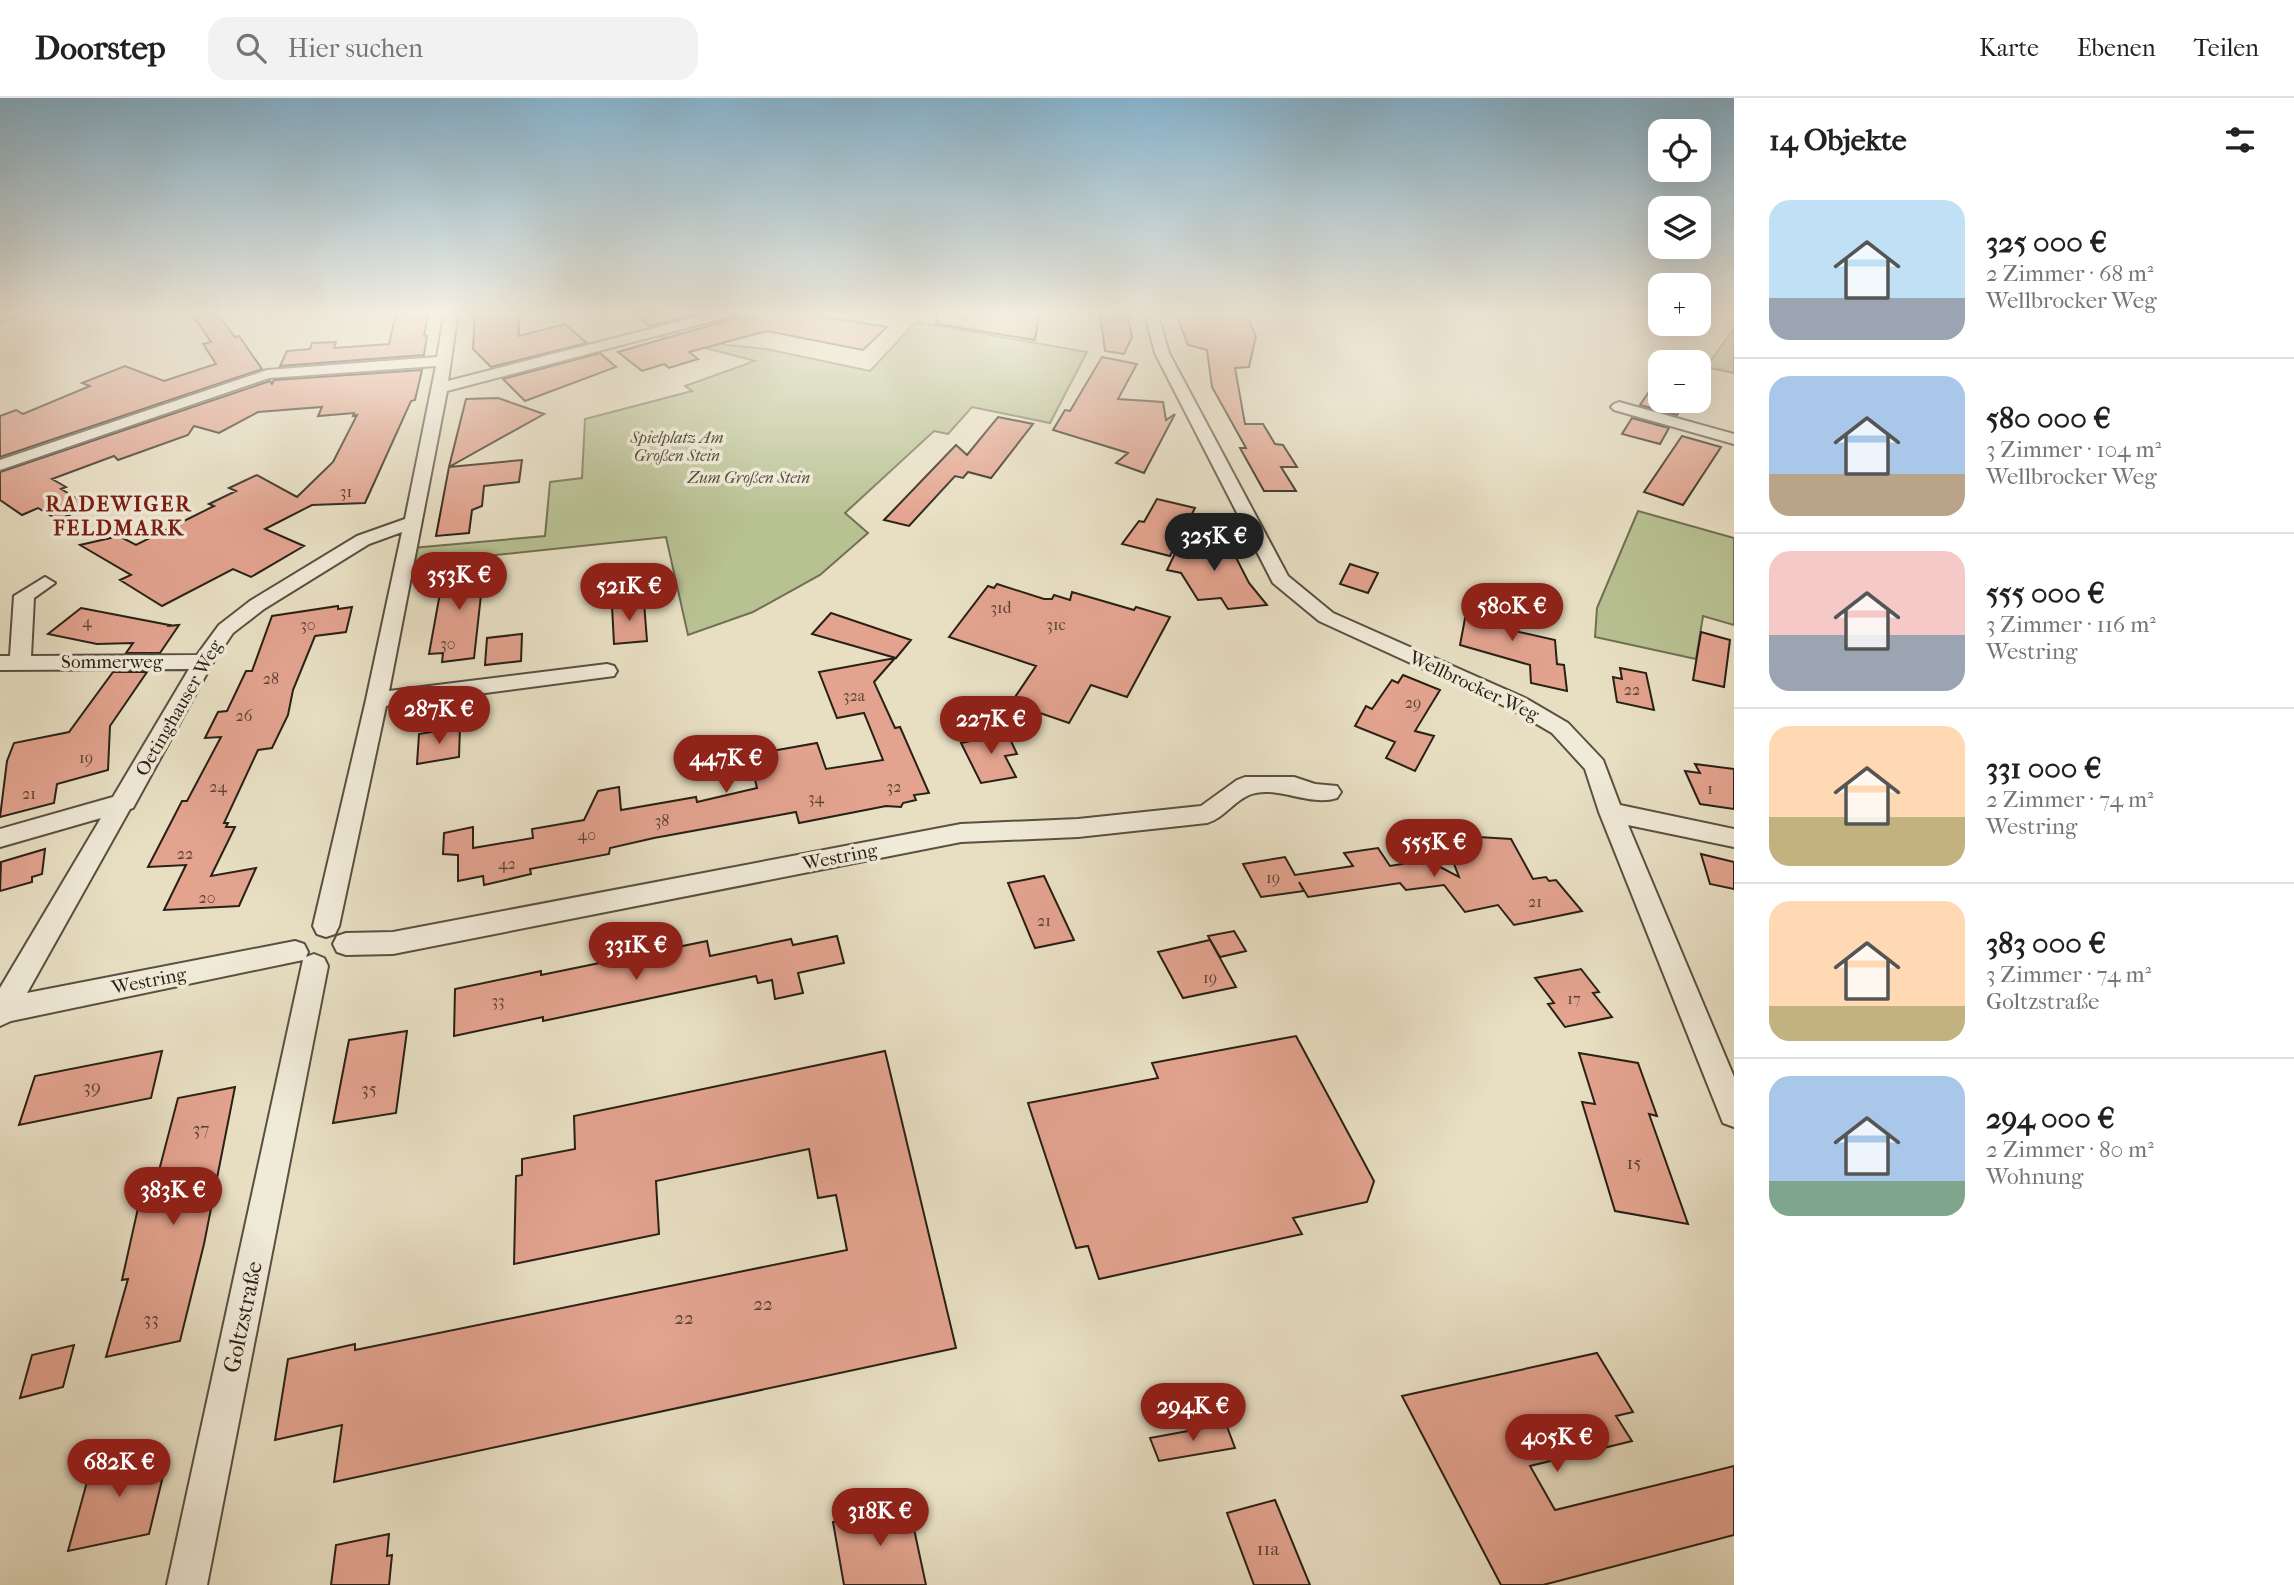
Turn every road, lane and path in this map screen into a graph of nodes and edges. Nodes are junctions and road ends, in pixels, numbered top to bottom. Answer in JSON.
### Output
{"nodes":[{"id":1,"x":248,"y":380,"type":"edge"},
{"id":2,"x":441,"y":380,"type":"edge"},
{"id":3,"x":469,"y":380,"type":"edge"},
{"id":4,"x":1176,"y":380,"type":"edge"},
{"id":5,"x":440,"y":388,"type":"junction"},
{"id":6,"x":1619,"y":407,"type":"dead end"},
{"id":7,"x":1734,"y":439,"type":"edge"},
{"id":8,"x":0,"y":464,"type":"edge"},
{"id":9,"x":411,"y":523,"type":"junction"},
{"id":10,"x":45,"y":583,"type":"dead end"},
{"id":11,"x":10,"y":662,"type":"edge"},
{"id":12,"x":203,"y":662,"type":"junction"},
{"id":13,"x":607,"y":671,"type":"dead end"},
{"id":14,"x":377,"y":700,"type":"junction"},
{"id":15,"x":1329,"y":792,"type":"dead end"},
{"id":16,"x":125,"y":802,"type":"junction"},
{"id":17,"x":1611,"y":812,"type":"junction"},
{"id":18,"x":0,"y":838,"type":"edge"},
{"id":19,"x":1734,"y":838,"type":"edge"},
{"id":20,"x":326,"y":926,"type":"junction"},
{"id":21,"x":346,"y":944,"type":"junction"},
{"id":22,"x":305,"y":959,"type":"junction"},
{"id":23,"x":2,"y":1012,"type":"edge"},
{"id":24,"x":1734,"y":1113,"type":"edge"},
{"id":25,"x":187,"y":1585,"type":"edge"}],
"edges":[{"from":1,"to":8,"type":"street"},
{"from":2,"to":5,"type":"street"},
{"from":3,"to":5,"type":"street"},
{"from":4,"to":17,"type":"street","name":"Wellbrocker Weg"},
{"from":5,"to":9,"type":"street"},
{"from":6,"to":7,"type":"street"},
{"from":9,"to":12,"type":"street","name":"Oetinghauser Weg"},
{"from":9,"to":14,"type":"street"},
{"from":10,"to":11,"type":"street","name":"Sommerweg"},
{"from":11,"to":12,"type":"street","name":"Sommerweg"},
{"from":12,"to":16,"type":"street","name":"Oetinghauser Weg"},
{"from":13,"to":14,"type":"street"},
{"from":14,"to":20,"type":"street"},
{"from":15,"to":21,"type":"street","name":"Westring"},
{"from":16,"to":18,"type":"street"},
{"from":16,"to":23,"type":"street","name":"Oetinghauser Weg"},
{"from":17,"to":19,"type":"street"},
{"from":17,"to":24,"type":"street","name":"Wellbrocker Weg"},
{"from":20,"to":21,"type":"street"},
{"from":20,"to":22,"type":"street"},
{"from":21,"to":22,"type":"street"},
{"from":22,"to":23,"type":"street","name":"Westring"},
{"from":22,"to":25,"type":"street","name":"Goltzstraße"}]}
